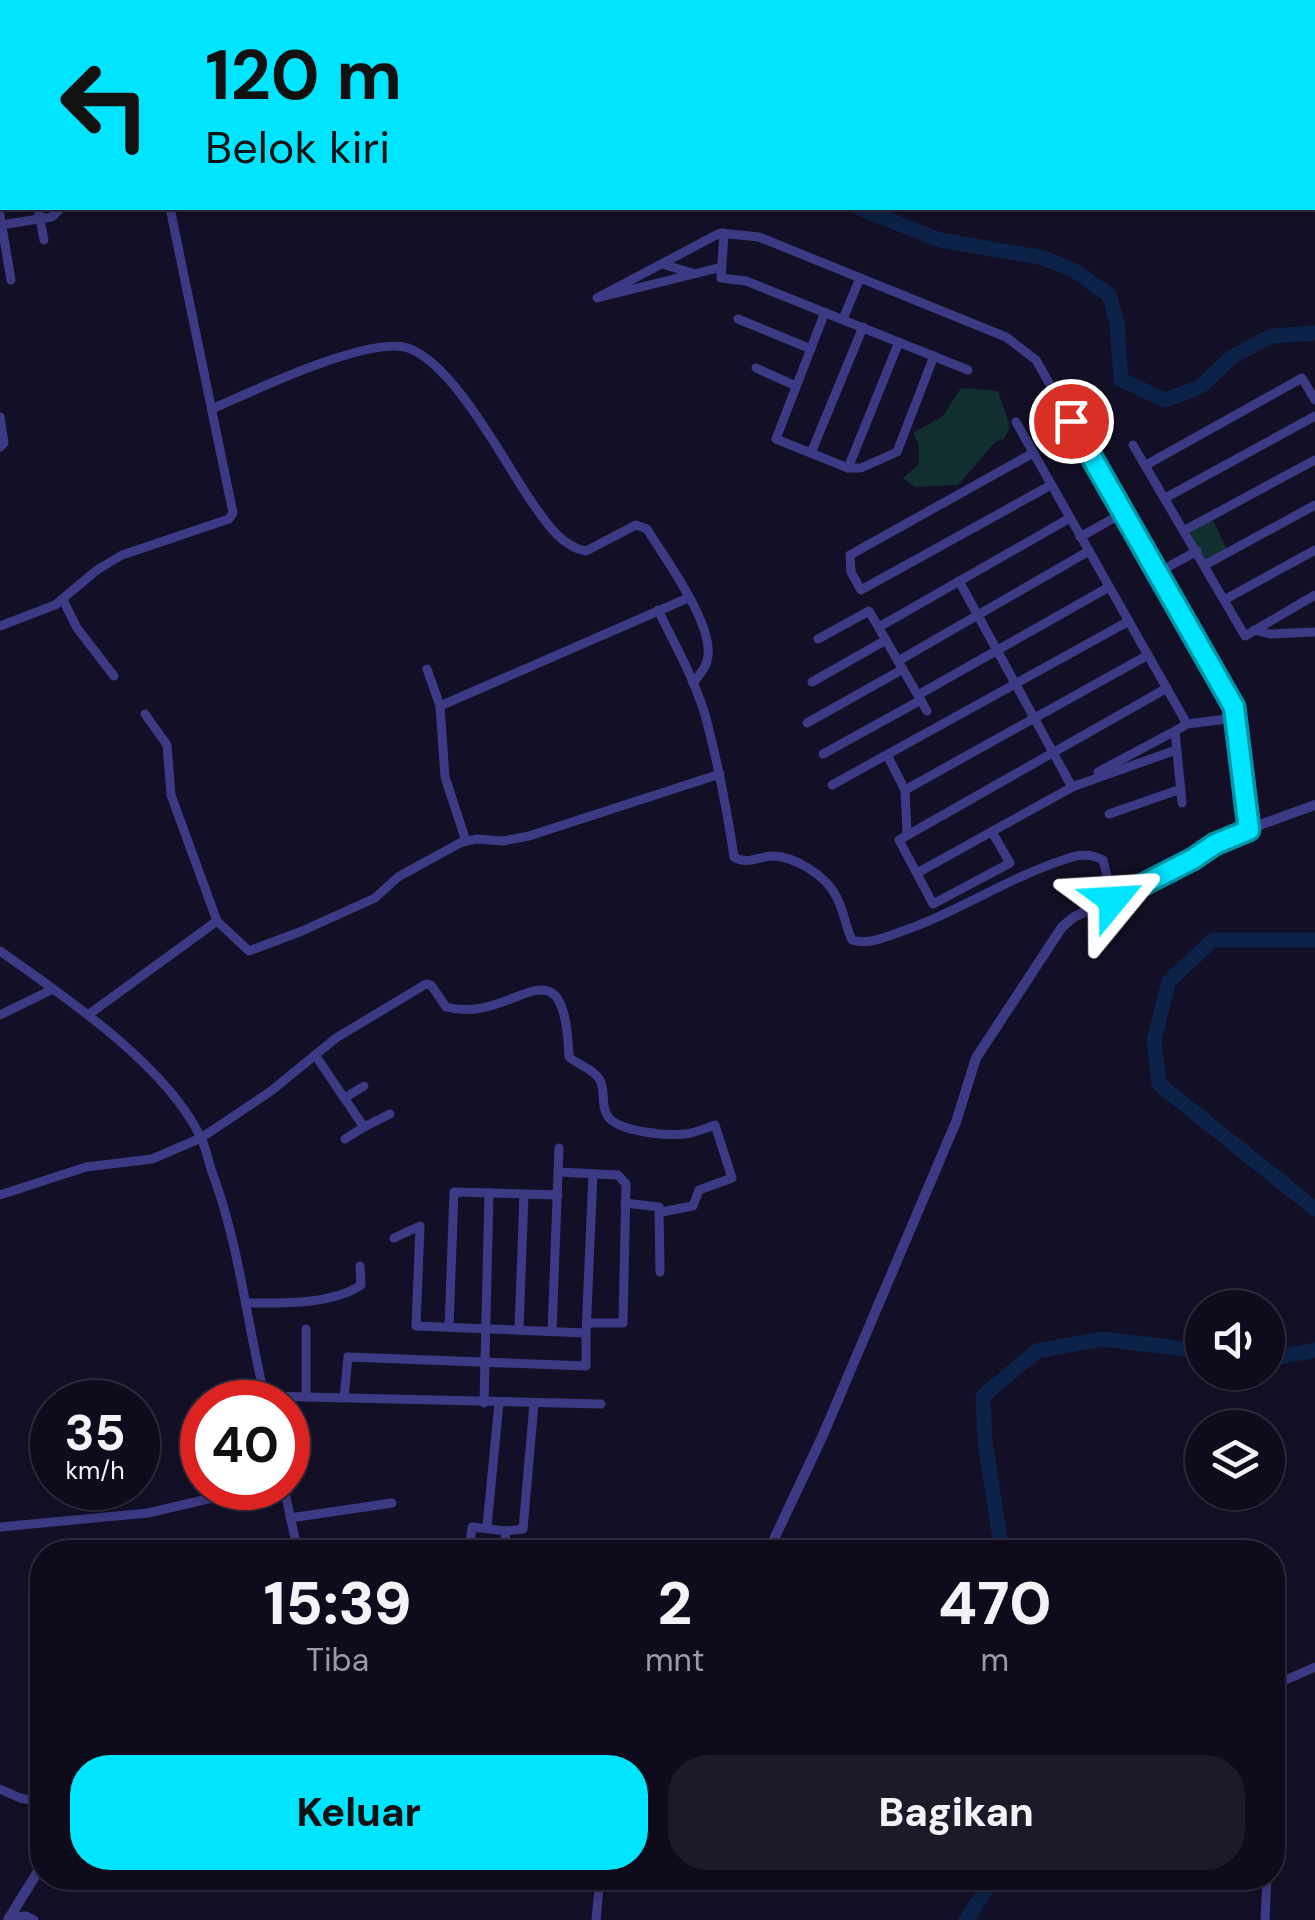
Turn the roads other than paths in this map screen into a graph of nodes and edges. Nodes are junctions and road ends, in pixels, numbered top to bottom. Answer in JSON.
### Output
{"nodes":[{"id":1,"x":170,"y":210,"type":"edge"},
{"id":2,"x":38,"y":213,"type":"edge"},
{"id":3,"x":0,"y":222,"type":"edge"},
{"id":4,"x":724,"y":233,"type":"junction"},
{"id":5,"x":44,"y":240,"type":"dead end"},
{"id":6,"x":662,"y":264,"type":"junction"},
{"id":7,"x":722,"y":266,"type":"junction"},
{"id":8,"x":694,"y":273,"type":"junction"},
{"id":9,"x":860,"y":278,"type":"junction"},
{"id":10,"x":12,"y":280,"type":"dead end"},
{"id":11,"x":825,"y":312,"type":"junction"},
{"id":12,"x":843,"y":319,"type":"junction"},
{"id":13,"x":738,"y":320,"type":"dead end"},
{"id":14,"x":863,"y":327,"type":"junction"},
{"id":15,"x":899,"y":342,"type":"junction"},
{"id":16,"x":811,"y":349,"type":"junction"},
{"id":17,"x":934,"y":356,"type":"junction"},
{"id":18,"x":756,"y":368,"type":"dead end"},
{"id":19,"x":968,"y":370,"type":"dead end"},
{"id":20,"x":796,"y":386,"type":"junction"},
{"id":21,"x":1314,"y":395,"type":"edge"},
{"id":22,"x":212,"y":410,"type":"junction"},
{"id":23,"x":0,"y":416,"type":"edge"},
{"id":24,"x":1315,"y":416,"type":"edge"},
{"id":25,"x":1016,"y":422,"type":"dead end"},
{"id":26,"x":1134,"y":445,"type":"dead end"},
{"id":27,"x":0,"y":446,"type":"edge"},
{"id":28,"x":811,"y":453,"type":"junction"},
{"id":29,"x":1033,"y":453,"type":"junction"},
{"id":30,"x":1315,"y":460,"type":"edge"},
{"id":31,"x":1146,"y":465,"type":"junction"},
{"id":32,"x":848,"y":468,"type":"junction"},
{"id":33,"x":1051,"y":485,"type":"junction"},
{"id":34,"x":1167,"y":497,"type":"junction"},
{"id":35,"x":1315,"y":505,"type":"edge"},
{"id":36,"x":1123,"y":512,"type":"junction"},
{"id":37,"x":1070,"y":518,"type":"junction"},
{"id":38,"x":1185,"y":530,"type":"junction"},
{"id":39,"x":1080,"y":537,"type":"junction"},
{"id":40,"x":1315,"y":550,"type":"edge"},
{"id":41,"x":1089,"y":551,"type":"junction"},
{"id":42,"x":1197,"y":551,"type":"junction"},
{"id":43,"x":1205,"y":565,"type":"junction"},
{"id":44,"x":1157,"y":573,"type":"junction"},
{"id":45,"x":959,"y":581,"type":"junction"},
{"id":46,"x":1109,"y":587,"type":"junction"},
{"id":47,"x":1315,"y":596,"type":"edge"},
{"id":48,"x":688,"y":598,"type":"junction"},
{"id":49,"x":64,"y":600,"type":"junction"},
{"id":50,"x":1224,"y":600,"type":"junction"},
{"id":51,"x":658,"y":610,"type":"junction"},
{"id":52,"x":978,"y":615,"type":"junction"},
{"id":53,"x":1128,"y":621,"type":"junction"},
{"id":54,"x":0,"y":626,"type":"edge"},
{"id":55,"x":879,"y":627,"type":"junction"},
{"id":56,"x":1315,"y":632,"type":"edge"},
{"id":57,"x":1250,"y":633,"type":"junction"},
{"id":58,"x":818,"y":639,"type":"dead end"},
{"id":59,"x":886,"y":640,"type":"junction"},
{"id":60,"x":998,"y":650,"type":"junction"},
{"id":61,"x":1148,"y":655,"type":"junction"},
{"id":62,"x":901,"y":665,"type":"junction"},
{"id":63,"x":427,"y":669,"type":"dead end"},
{"id":64,"x":114,"y":676,"type":"dead end"},
{"id":65,"x":812,"y":682,"type":"dead end"},
{"id":66,"x":693,"y":683,"type":"junction"},
{"id":67,"x":1017,"y":683,"type":"junction"},
{"id":68,"x":1167,"y":688,"type":"junction"},
{"id":69,"x":919,"y":697,"type":"junction"},
{"id":70,"x":440,"y":706,"type":"junction"},
{"id":71,"x":927,"y":712,"type":"dead end"},
{"id":72,"x":145,"y":714,"type":"dead end"},
{"id":73,"x":1235,"y":718,"type":"junction"},
{"id":74,"x":1033,"y":719,"type":"junction"},
{"id":75,"x":807,"y":723,"type":"dead end"},
{"id":76,"x":1188,"y":724,"type":"junction"},
{"id":77,"x":1175,"y":731,"type":"junction"},
{"id":78,"x":1176,"y":750,"type":"junction"},
{"id":79,"x":1052,"y":752,"type":"junction"},
{"id":80,"x":823,"y":754,"type":"dead end"},
{"id":81,"x":886,"y":755,"type":"junction"},
{"id":82,"x":720,"y":774,"type":"junction"},
{"id":83,"x":832,"y":785,"type":"dead end"},
{"id":84,"x":1072,"y":786,"type":"junction"},
{"id":85,"x":1181,"y":789,"type":"junction"},
{"id":86,"x":904,"y":790,"type":"junction"},
{"id":87,"x":1182,"y":803,"type":"dead end"},
{"id":88,"x":1315,"y":806,"type":"edge"},
{"id":89,"x":1108,"y":814,"type":"dead end"},
{"id":90,"x":1253,"y":828,"type":"junction"},
{"id":91,"x":992,"y":832,"type":"junction"},
{"id":92,"x":907,"y":834,"type":"junction"},
{"id":93,"x":466,"y":841,"type":"junction"},
{"id":94,"x":917,"y":873,"type":"junction"},
{"id":95,"x":1113,"y":900,"type":"junction"},
{"id":96,"x":217,"y":920,"type":"junction"},
{"id":97,"x":0,"y":951,"type":"edge"},
{"id":98,"x":51,"y":990,"type":"junction"},
{"id":99,"x":0,"y":1014,"type":"edge"},
{"id":100,"x":88,"y":1015,"type":"junction"},
{"id":101,"x":315,"y":1055,"type":"junction"},
{"id":102,"x":364,"y":1086,"type":"dead end"},
{"id":103,"x":346,"y":1097,"type":"junction"},
{"id":104,"x":390,"y":1114,"type":"dead end"},
{"id":105,"x":364,"y":1127,"type":"junction"},
{"id":106,"x":201,"y":1138,"type":"junction"},
{"id":107,"x":345,"y":1139,"type":"dead end"},
{"id":108,"x":559,"y":1148,"type":"dead end"},
{"id":109,"x":559,"y":1172,"type":"junction"},
{"id":110,"x":593,"y":1174,"type":"junction"},
{"id":111,"x":489,"y":1193,"type":"junction"},
{"id":112,"x":524,"y":1194,"type":"junction"},
{"id":113,"x":0,"y":1195,"type":"edge"},
{"id":114,"x":558,"y":1195,"type":"junction"},
{"id":115,"x":626,"y":1203,"type":"junction"},
{"id":116,"x":661,"y":1212,"type":"junction"},
{"id":117,"x":394,"y":1238,"type":"dead end"},
{"id":118,"x":360,"y":1266,"type":"dead end"},
{"id":119,"x":660,"y":1272,"type":"dead end"},
{"id":120,"x":247,"y":1304,"type":"junction"},
{"id":121,"x":306,"y":1328,"type":"dead end"},
{"id":122,"x":449,"y":1328,"type":"junction"},
{"id":123,"x":586,"y":1328,"type":"junction"},
{"id":124,"x":484,"y":1329,"type":"junction"},
{"id":125,"x":519,"y":1330,"type":"junction"},
{"id":126,"x":552,"y":1331,"type":"junction"},
{"id":127,"x":484,"y":1362,"type":"junction"},
{"id":128,"x":261,"y":1380,"type":"edge"},
{"id":129,"x":306,"y":1380,"type":"edge"},
{"id":130,"x":310,"y":1397,"type":"edge"},
{"id":131,"x":344,"y":1398,"type":"junction"},
{"id":132,"x":484,"y":1403,"type":"junction"},
{"id":133,"x":499,"y":1404,"type":"junction"},
{"id":134,"x":534,"y":1404,"type":"junction"},
{"id":135,"x":600,"y":1404,"type":"dead end"},
{"id":136,"x":392,"y":1503,"type":"dead end"},
{"id":137,"x":180,"y":1506,"type":"edge"},
{"id":138,"x":288,"y":1510,"type":"edge"},
{"id":139,"x":290,"y":1518,"type":"junction"},
{"id":140,"x":487,"y":1526,"type":"junction"},
{"id":141,"x":0,"y":1527,"type":"edge"},
{"id":142,"x":506,"y":1531,"type":"junction"},
{"id":143,"x":295,"y":1540,"type":"edge"},
{"id":144,"x":470,"y":1540,"type":"edge"},
{"id":145,"x":505,"y":1540,"type":"edge"},
{"id":146,"x":774,"y":1540,"type":"edge"},
{"id":147,"x":1315,"y":1667,"type":"edge"},
{"id":148,"x":1285,"y":1680,"type":"edge"},
{"id":149,"x":0,"y":1789,"type":"edge"},
{"id":150,"x":30,"y":1800,"type":"edge"},
{"id":151,"x":30,"y":1884,"type":"edge"},
{"id":152,"x":599,"y":1890,"type":"edge"},
{"id":153,"x":1267,"y":1890,"type":"edge"},
{"id":154,"x":9,"y":1918,"type":"edge"},
{"id":155,"x":34,"y":1920,"type":"edge"},
{"id":156,"x":596,"y":1920,"type":"edge"},
{"id":157,"x":1266,"y":1920,"type":"edge"}],
"edges":[{"from":1,"to":22,"type":"street"},
{"from":2,"to":3,"type":"street"},
{"from":2,"to":5,"type":"street"},
{"from":3,"to":10,"type":"street"},
{"from":4,"to":6,"type":"street"},
{"from":4,"to":7,"type":"street"},
{"from":4,"to":9,"type":"street"},
{"from":6,"to":8,"type":"street"},
{"from":6,"to":8,"type":"street"},
{"from":7,"to":8,"type":"street"},
{"from":7,"to":11,"type":"street"},
{"from":9,"to":12,"type":"street"},
{"from":9,"to":36,"type":"street"},
{"from":11,"to":12,"type":"street"},
{"from":11,"to":16,"type":"street"},
{"from":12,"to":14,"type":"street"},
{"from":13,"to":16,"type":"street"},
{"from":14,"to":15,"type":"street"},
{"from":14,"to":28,"type":"street"},
{"from":15,"to":17,"type":"street"},
{"from":15,"to":32,"type":"street"},
{"from":16,"to":20,"type":"street"},
{"from":17,"to":19,"type":"street"},
{"from":17,"to":32,"type":"street"},
{"from":18,"to":20,"type":"street"},
{"from":20,"to":28,"type":"street"},
{"from":21,"to":31,"type":"street"},
{"from":22,"to":48,"type":"street"},
{"from":22,"to":49,"type":"street"},
{"from":23,"to":27,"type":"street"},
{"from":24,"to":34,"type":"street"},
{"from":25,"to":29,"type":"street"},
{"from":26,"to":31,"type":"street"},
{"from":28,"to":32,"type":"street"},
{"from":29,"to":33,"type":"street"},
{"from":29,"to":33,"type":"street"},
{"from":30,"to":38,"type":"street"},
{"from":31,"to":34,"type":"street"},
{"from":33,"to":37,"type":"street"},
{"from":34,"to":38,"type":"street"},
{"from":35,"to":43,"type":"street"},
{"from":36,"to":39,"type":"street"},
{"from":36,"to":44,"type":"street"},
{"from":37,"to":39,"type":"street"},
{"from":37,"to":45,"type":"street"},
{"from":38,"to":42,"type":"street"},
{"from":39,"to":41,"type":"street"},
{"from":40,"to":50,"type":"street"},
{"from":41,"to":46,"type":"street"},
{"from":41,"to":52,"type":"street"},
{"from":42,"to":43,"type":"street"},
{"from":42,"to":44,"type":"street"},
{"from":43,"to":50,"type":"street"},
{"from":44,"to":73,"type":"street"},
{"from":45,"to":52,"type":"street"},
{"from":45,"to":55,"type":"street"},
{"from":46,"to":53,"type":"street"},
{"from":46,"to":60,"type":"street"},
{"from":47,"to":57,"type":"street"},
{"from":48,"to":51,"type":"street"},
{"from":48,"to":66,"type":"street"},
{"from":49,"to":54,"type":"street"},
{"from":49,"to":64,"type":"street"},
{"from":50,"to":57,"type":"street"},
{"from":51,"to":66,"type":"street"},
{"from":51,"to":70,"type":"street"},
{"from":52,"to":60,"type":"street"},
{"from":52,"to":62,"type":"street"},
{"from":53,"to":61,"type":"street"},
{"from":53,"to":67,"type":"street"},
{"from":55,"to":58,"type":"street"},
{"from":55,"to":59,"type":"street"},
{"from":56,"to":57,"type":"street"},
{"from":59,"to":62,"type":"street"},
{"from":59,"to":65,"type":"street"},
{"from":60,"to":67,"type":"street"},
{"from":60,"to":69,"type":"street"},
{"from":61,"to":68,"type":"street"},
{"from":61,"to":74,"type":"street"},
{"from":62,"to":69,"type":"street"},
{"from":62,"to":75,"type":"street"},
{"from":63,"to":70,"type":"street"},
{"from":66,"to":82,"type":"street"},
{"from":67,"to":74,"type":"street"},
{"from":67,"to":81,"type":"street"},
{"from":68,"to":76,"type":"street"},
{"from":68,"to":79,"type":"street"},
{"from":69,"to":71,"type":"street"},
{"from":69,"to":80,"type":"street"},
{"from":70,"to":93,"type":"street"},
{"from":72,"to":96,"type":"street"},
{"from":73,"to":76,"type":"street"},
{"from":73,"to":90,"type":"street"},
{"from":74,"to":79,"type":"street"},
{"from":74,"to":86,"type":"street"},
{"from":76,"to":77,"type":"street"},
{"from":77,"to":78,"type":"street"},
{"from":77,"to":84,"type":"street"},
{"from":78,"to":84,"type":"street"},
{"from":78,"to":85,"type":"street"},
{"from":79,"to":84,"type":"street"},
{"from":79,"to":92,"type":"street"},
{"from":81,"to":83,"type":"street"},
{"from":81,"to":86,"type":"street"},
{"from":82,"to":93,"type":"street"},
{"from":82,"to":95,"type":"street"},
{"from":84,"to":91,"type":"street"},
{"from":85,"to":87,"type":"street"},
{"from":85,"to":89,"type":"street"},
{"from":86,"to":92,"type":"street"},
{"from":88,"to":90,"type":"street"},
{"from":90,"to":95,"type":"street"},
{"from":91,"to":94,"type":"street"},
{"from":91,"to":94,"type":"street"},
{"from":92,"to":94,"type":"street"},
{"from":93,"to":96,"type":"street"},
{"from":95,"to":146,"type":"street"},
{"from":96,"to":100,"type":"street"},
{"from":97,"to":98,"type":"street"},
{"from":98,"to":99,"type":"street"},
{"from":98,"to":100,"type":"street"},
{"from":100,"to":106,"type":"street"},
{"from":101,"to":103,"type":"street"},
{"from":101,"to":106,"type":"street"},
{"from":101,"to":116,"type":"street"},
{"from":102,"to":103,"type":"street"},
{"from":103,"to":105,"type":"street"},
{"from":104,"to":105,"type":"street"},
{"from":105,"to":107,"type":"street"},
{"from":106,"to":113,"type":"street"},
{"from":106,"to":120,"type":"street"},
{"from":108,"to":109,"type":"street"},
{"from":109,"to":110,"type":"street"},
{"from":109,"to":114,"type":"street"},
{"from":110,"to":115,"type":"street"},
{"from":110,"to":123,"type":"street"},
{"from":111,"to":112,"type":"street"},
{"from":111,"to":122,"type":"street"},
{"from":111,"to":124,"type":"street"},
{"from":112,"to":114,"type":"street"},
{"from":112,"to":125,"type":"street"},
{"from":114,"to":126,"type":"street"},
{"from":115,"to":116,"type":"street"},
{"from":115,"to":123,"type":"street"},
{"from":116,"to":119,"type":"street"},
{"from":117,"to":122,"type":"street"},
{"from":118,"to":120,"type":"street"},
{"from":120,"to":128,"type":"street"},
{"from":121,"to":129,"type":"street"},
{"from":122,"to":124,"type":"street"},
{"from":123,"to":126,"type":"street"},
{"from":123,"to":127,"type":"street"},
{"from":124,"to":125,"type":"street"},
{"from":124,"to":127,"type":"street"},
{"from":125,"to":126,"type":"street"},
{"from":127,"to":131,"type":"street"},
{"from":127,"to":132,"type":"street"},
{"from":130,"to":131,"type":"street"},
{"from":131,"to":132,"type":"street"},
{"from":132,"to":133,"type":"street"},
{"from":133,"to":134,"type":"street"},
{"from":133,"to":140,"type":"street"},
{"from":134,"to":135,"type":"street"},
{"from":134,"to":142,"type":"street"},
{"from":136,"to":139,"type":"street"},
{"from":137,"to":141,"type":"street"},
{"from":138,"to":139,"type":"street"},
{"from":139,"to":143,"type":"street"},
{"from":140,"to":142,"type":"street"},
{"from":140,"to":144,"type":"street"},
{"from":142,"to":145,"type":"street"},
{"from":147,"to":148,"type":"street"},
{"from":149,"to":150,"type":"street"},
{"from":151,"to":154,"type":"street"},
{"from":152,"to":156,"type":"street"},
{"from":153,"to":157,"type":"street"},
{"from":154,"to":155,"type":"street"}]}
